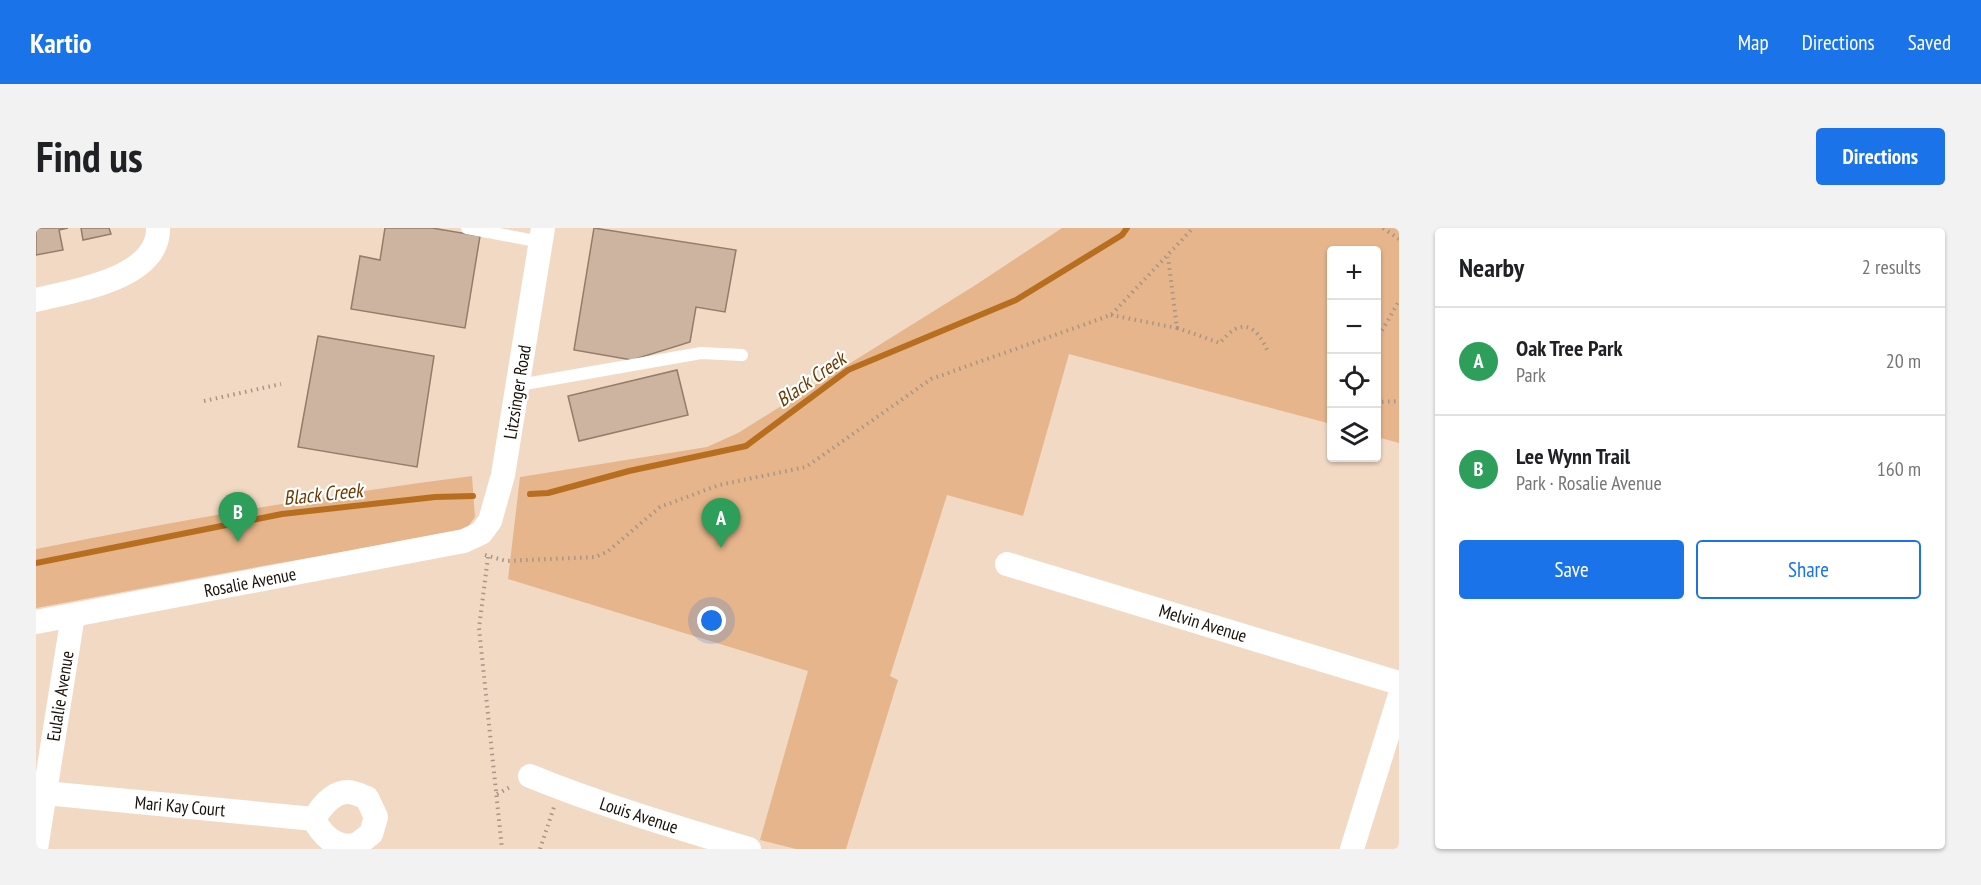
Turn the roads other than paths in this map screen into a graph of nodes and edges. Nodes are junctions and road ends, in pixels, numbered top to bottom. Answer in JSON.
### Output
{"nodes":[{"id":1,"x":158,"y":228,"type":"edge"},
{"id":2,"x":466,"y":228,"type":"edge"},
{"id":3,"x":542,"y":235,"type":"edge"},
{"id":4,"x":36,"y":300,"type":"edge"},
{"id":5,"x":742,"y":355,"type":"dead end"},
{"id":6,"x":519,"y":385,"type":"junction"},
{"id":7,"x":472,"y":547,"type":"joint"},
{"id":8,"x":1007,"y":564,"type":"dead end"},
{"id":9,"x":73,"y":615,"type":"junction"},
{"id":10,"x":36,"y":622,"type":"edge"},
{"id":11,"x":1399,"y":683,"type":"edge"},
{"id":12,"x":1399,"y":698,"type":"edge"},
{"id":13,"x":530,"y":776,"type":"dead end"},
{"id":14,"x":45,"y":793,"type":"junction"},
{"id":15,"x":314,"y":819,"type":"dead end"},
{"id":16,"x":36,"y":849,"type":"edge"},
{"id":17,"x":749,"y":849,"type":"edge"},
{"id":18,"x":1352,"y":849,"type":"edge"}],
"edges":[{"from":1,"to":4,"type":"street"},
{"from":2,"to":3,"type":"lane"},
{"from":3,"to":6,"type":"street","name":"Litzsinger Road"},
{"from":5,"to":6,"type":"lane"},
{"from":6,"to":7,"type":"street","name":"Litzsinger Road"},
{"from":7,"to":9,"type":"street","name":"Rosalie Avenue"},
{"from":8,"to":11,"type":"street","name":"Melvin Avenue"},
{"from":9,"to":10,"type":"street","name":"Rosalie Avenue"},
{"from":9,"to":14,"type":"street","name":"Eulalie Avenue"},
{"from":12,"to":18,"type":"street"},
{"from":13,"to":17,"type":"street","name":"Louis Avenue"},
{"from":14,"to":15,"type":"street","name":"Mari Kay Court"},
{"from":14,"to":16,"type":"street","name":"Eulalie Avenue"}]}
